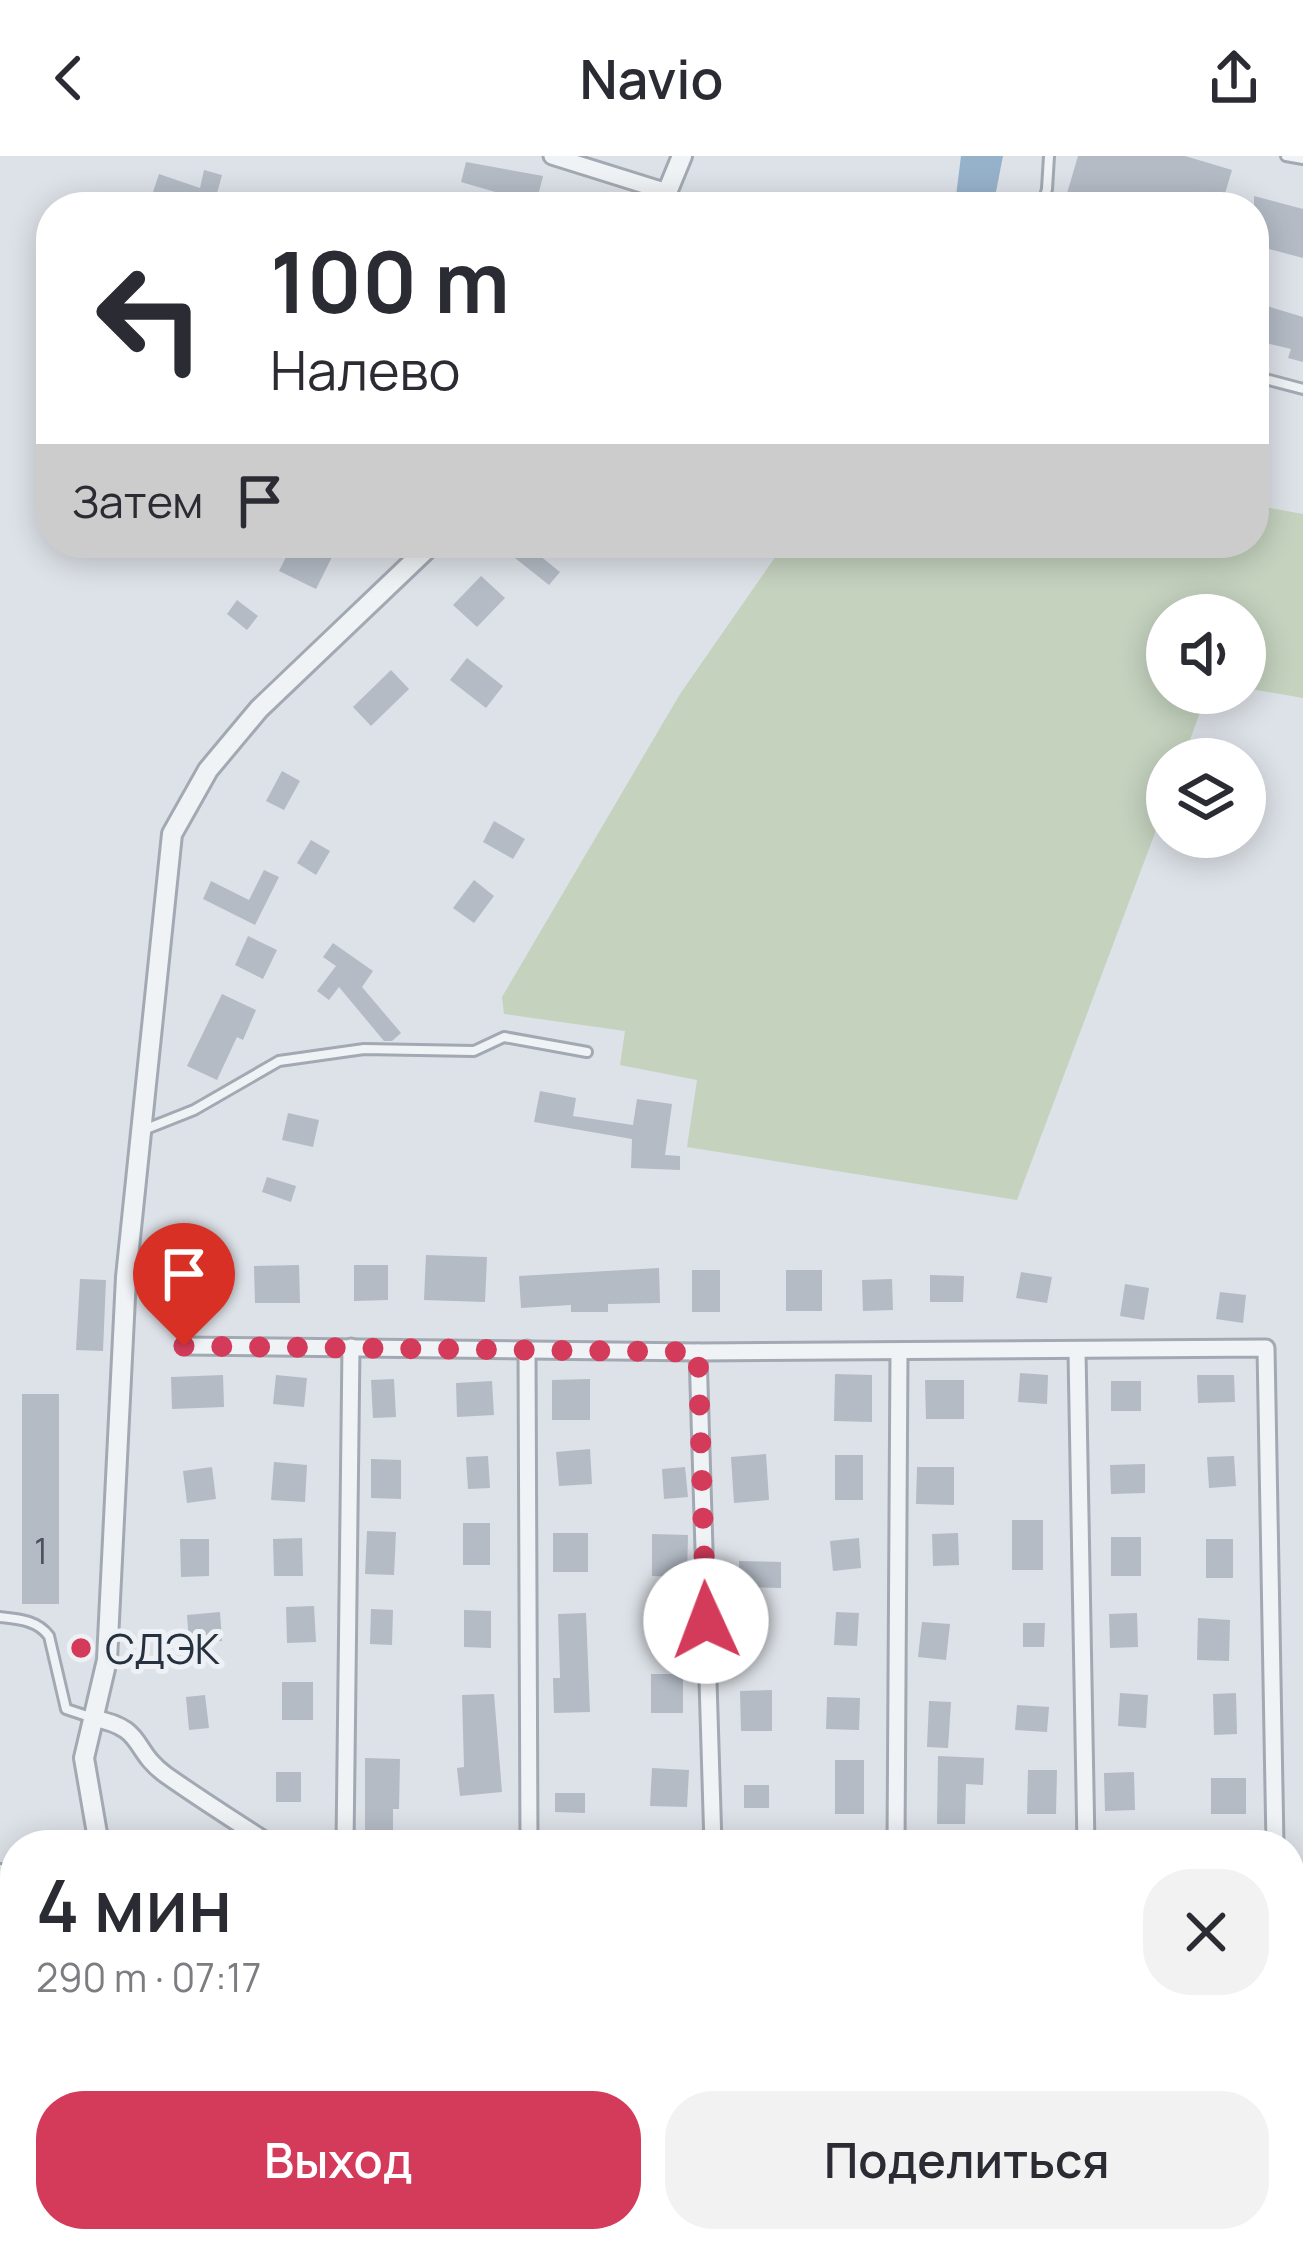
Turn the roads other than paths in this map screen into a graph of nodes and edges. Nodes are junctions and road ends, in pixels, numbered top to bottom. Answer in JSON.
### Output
{"nodes":[{"id":1,"x":552,"y":156,"type":"edge"},
{"id":2,"x":682,"y":156,"type":"edge"},
{"id":3,"x":1048,"y":156,"type":"edge"},
{"id":4,"x":1286,"y":156,"type":"edge"},
{"id":5,"x":1303,"y":159,"type":"edge"},
{"id":6,"x":644,"y":192,"type":"edge"},
{"id":7,"x":667,"y":192,"type":"edge"},
{"id":8,"x":1044,"y":192,"type":"edge"},
{"id":9,"x":1269,"y":380,"type":"edge"},
{"id":10,"x":1303,"y":389,"type":"edge"},
{"id":11,"x":417,"y":558,"type":"edge"},
{"id":12,"x":587,"y":1052,"type":"dead end"},
{"id":13,"x":140,"y":1132,"type":"junction"},
{"id":14,"x":184,"y":1346,"type":"dead end"},
{"id":15,"x":351,"y":1347,"type":"junction"},
{"id":16,"x":526,"y":1349,"type":"junction"},
{"id":17,"x":698,"y":1352,"type":"junction"},
{"id":18,"x":899,"y":1352,"type":"junction"},
{"id":19,"x":1077,"y":1352,"type":"junction"},
{"id":20,"x":0,"y":1617,"type":"edge"},
{"id":21,"x":92,"y":1718,"type":"junction"},
{"id":22,"x":96,"y":1830,"type":"edge"},
{"id":23,"x":249,"y":1830,"type":"edge"},
{"id":24,"x":345,"y":1830,"type":"edge"},
{"id":25,"x":529,"y":1830,"type":"edge"},
{"id":26,"x":713,"y":1830,"type":"edge"},
{"id":27,"x":896,"y":1830,"type":"edge"},
{"id":28,"x":1086,"y":1830,"type":"edge"},
{"id":29,"x":1275,"y":1830,"type":"edge"}],
"edges":[{"from":1,"to":6,"type":"street"},
{"from":2,"to":7,"type":"street"},
{"from":3,"to":8,"type":"lane"},
{"from":4,"to":5,"type":"lane"},
{"from":9,"to":10,"type":"lane"},
{"from":11,"to":13,"type":"street"},
{"from":12,"to":13,"type":"lane"},
{"from":13,"to":21,"type":"street"},
{"from":14,"to":15,"type":"street"},
{"from":15,"to":16,"type":"street"},
{"from":15,"to":24,"type":"street"},
{"from":16,"to":17,"type":"street"},
{"from":16,"to":25,"type":"street"},
{"from":17,"to":18,"type":"street"},
{"from":17,"to":26,"type":"street"},
{"from":18,"to":19,"type":"street"},
{"from":18,"to":27,"type":"street"},
{"from":19,"to":28,"type":"street"},
{"from":19,"to":29,"type":"street"},
{"from":20,"to":21,"type":"lane"},
{"from":21,"to":22,"type":"street"},
{"from":21,"to":23,"type":"street"}]}
